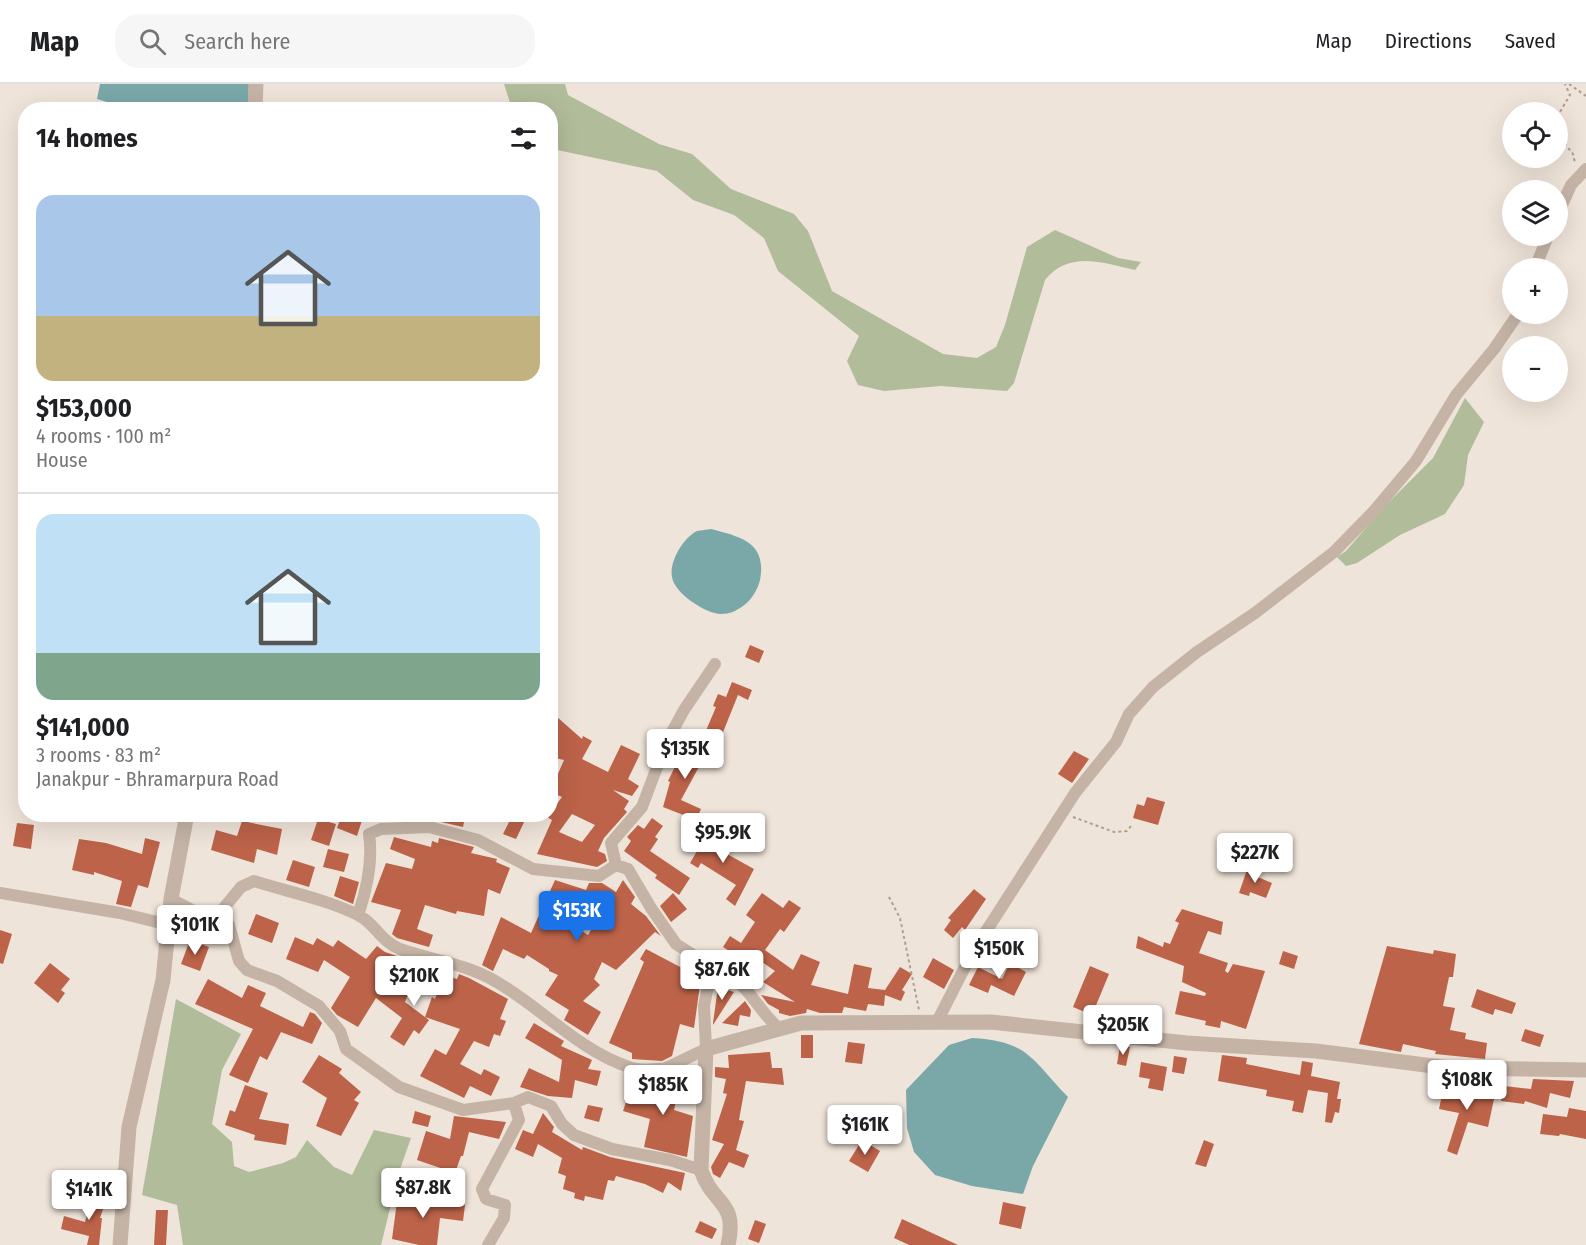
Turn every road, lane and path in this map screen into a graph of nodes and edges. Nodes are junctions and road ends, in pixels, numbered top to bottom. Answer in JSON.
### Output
{"nodes":[{"id":1,"x":256,"y":84,"type":"edge"},
{"id":2,"x":1565,"y":84,"type":"edge"},
{"id":3,"x":1569,"y":84,"type":"edge"},
{"id":4,"x":1586,"y":96,"type":"edge"},
{"id":5,"x":255,"y":102,"type":"edge"},
{"id":6,"x":1565,"y":102,"type":"edge"},
{"id":7,"x":1568,"y":147,"type":"edge"},
{"id":8,"x":1582,"y":172,"type":"edge"},
{"id":9,"x":1568,"y":197,"type":"edge"},
{"id":10,"x":1511,"y":324,"type":"edge"},
{"id":11,"x":715,"y":664,"type":"dead end"},
{"id":12,"x":1062,"y":813,"type":"junction"},
{"id":13,"x":185,"y":822,"type":"edge"},
{"id":14,"x":1132,"y":825,"type":"dead end"},
{"id":15,"x":616,"y":865,"type":"junction"},
{"id":16,"x":0,"y":893,"type":"edge"},
{"id":17,"x":889,"y":897,"type":"dead end"},
{"id":18,"x":171,"y":899,"type":"junction"},
{"id":19,"x":218,"y":915,"type":"junction"},
{"id":20,"x":358,"y":915,"type":"junction"},
{"id":21,"x":169,"y":925,"type":"junction"},
{"id":22,"x":712,"y":967,"type":"junction"},
{"id":23,"x":921,"y":1022,"type":"junction"},
{"id":24,"x":937,"y":1022,"type":"junction"},
{"id":25,"x":779,"y":1028,"type":"junction"},
{"id":26,"x":706,"y":1049,"type":"junction"},
{"id":27,"x":664,"y":1069,"type":"junction"},
{"id":28,"x":1586,"y":1070,"type":"edge"},
{"id":29,"x":705,"y":1078,"type":"junction"},
{"id":30,"x":514,"y":1103,"type":"junction"},
{"id":31,"x":701,"y":1170,"type":"junction"},
{"id":32,"x":120,"y":1245,"type":"edge"},
{"id":33,"x":488,"y":1245,"type":"edge"},
{"id":34,"x":728,"y":1245,"type":"edge"}],
"edges":[{"from":1,"to":5,"type":"street"},
{"from":2,"to":6,"type":"path"},
{"from":3,"to":4,"type":"path"},
{"from":7,"to":8,"type":"path"},
{"from":8,"to":9,"type":"street"},
{"from":10,"to":12,"type":"street"},
{"from":11,"to":15,"type":"street"},
{"from":12,"to":14,"type":"path"},
{"from":12,"to":24,"type":"street"},
{"from":13,"to":18,"type":"street"},
{"from":15,"to":20,"type":"street"},
{"from":15,"to":22,"type":"street"},
{"from":16,"to":21,"type":"street"},
{"from":17,"to":23,"type":"path"},
{"from":18,"to":19,"type":"street"},
{"from":18,"to":21,"type":"street"},
{"from":19,"to":20,"type":"street"},
{"from":19,"to":30,"type":"street"},
{"from":20,"to":27,"type":"street"},
{"from":21,"to":32,"type":"street"},
{"from":22,"to":25,"type":"street"},
{"from":22,"to":26,"type":"street"},
{"from":23,"to":24,"type":"street"},
{"from":23,"to":25,"type":"street"},
{"from":24,"to":28,"type":"street"},
{"from":25,"to":26,"type":"street"},
{"from":26,"to":27,"type":"street"},
{"from":26,"to":29,"type":"street"},
{"from":27,"to":29,"type":"street"},
{"from":29,"to":31,"type":"street"},
{"from":30,"to":31,"type":"street"},
{"from":30,"to":33,"type":"street"},
{"from":31,"to":34,"type":"street"}]}
